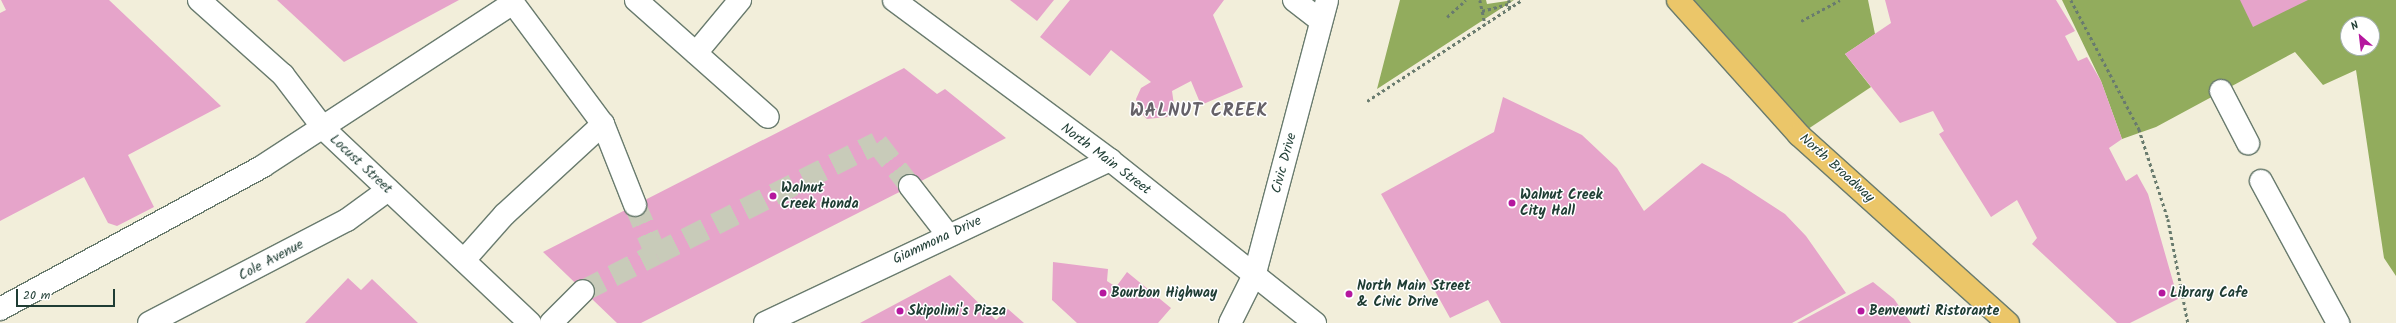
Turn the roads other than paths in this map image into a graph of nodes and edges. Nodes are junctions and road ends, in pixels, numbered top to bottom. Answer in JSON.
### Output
{"nodes":[{"id":1,"x":199,"y":0,"type":"edge"},
{"id":2,"x":636,"y":0,"type":"edge"},
{"id":3,"x":740,"y":0,"type":"edge"},
{"id":4,"x":894,"y":0,"type":"edge"},
{"id":5,"x":1294,"y":0,"type":"edge"},
{"id":6,"x":1327,"y":0,"type":"edge"},
{"id":7,"x":1678,"y":0,"type":"edge"},
{"id":8,"x":1321,"y":21,"type":"junction"},
{"id":9,"x":696,"y":53,"type":"junction"},
{"id":10,"x":2221,"y":91,"type":"dead end"},
{"id":11,"x":768,"y":117,"type":"dead end"},
{"id":12,"x":603,"y":124,"type":"junction"},
{"id":13,"x":324,"y":129,"type":"junction"},
{"id":14,"x":2248,"y":143,"type":"dead end"},
{"id":15,"x":1110,"y":160,"type":"junction"},
{"id":16,"x":2261,"y":181,"type":"dead end"},
{"id":17,"x":910,"y":186,"type":"tunnel mouth"},
{"id":18,"x":388,"y":190,"type":"junction"},
{"id":19,"x":635,"y":205,"type":"tunnel mouth"},
{"id":20,"x":948,"y":234,"type":"junction"},
{"id":21,"x":464,"y":260,"type":"junction"},
{"id":22,"x":1255,"y":273,"type":"junction"},
{"id":23,"x":583,"y":291,"type":"tunnel mouth"},
{"id":24,"x":0,"y":309,"type":"edge"},
{"id":25,"x":149,"y":323,"type":"edge"},
{"id":26,"x":530,"y":323,"type":"edge"},
{"id":27,"x":551,"y":323,"type":"edge"},
{"id":28,"x":765,"y":323,"type":"edge"},
{"id":29,"x":1230,"y":323,"type":"edge"},
{"id":30,"x":1315,"y":323,"type":"edge"},
{"id":31,"x":2008,"y":323,"type":"edge"},
{"id":32,"x":2338,"y":323,"type":"edge"}],
"edges":[{"from":1,"to":13,"type":"street","name":"Locust Street"},
{"from":2,"to":9,"type":"street"},
{"from":3,"to":9,"type":"street"},
{"from":4,"to":15,"type":"street","name":"North Main Street"},
{"from":5,"to":8,"type":"street"},
{"from":6,"to":8,"type":"street","name":"Civic Drive"},
{"from":7,"to":31,"type":"main road","name":"North Broadway"},
{"from":8,"to":22,"type":"street","name":"Civic Drive"},
{"from":9,"to":11,"type":"street"},
{"from":10,"to":14,"type":"street"},
{"from":12,"to":13,"type":"street"},
{"from":12,"to":19,"type":"street"},
{"from":12,"to":21,"type":"street"},
{"from":13,"to":18,"type":"street","name":"Locust Street"},
{"from":13,"to":24,"type":"street"},
{"from":15,"to":20,"type":"street","name":"Giammona Drive"},
{"from":15,"to":22,"type":"street","name":"North Main Street"},
{"from":16,"to":32,"type":"street"},
{"from":17,"to":20,"type":"street"},
{"from":18,"to":21,"type":"street","name":"Locust Street"},
{"from":18,"to":25,"type":"street","name":"Cole Avenue"},
{"from":20,"to":28,"type":"street","name":"Giammona Drive"},
{"from":21,"to":26,"type":"street","name":"Locust Street"},
{"from":22,"to":29,"type":"street","name":"Civic Drive"},
{"from":22,"to":30,"type":"street","name":"North Main Street"},
{"from":23,"to":27,"type":"street"}]}
